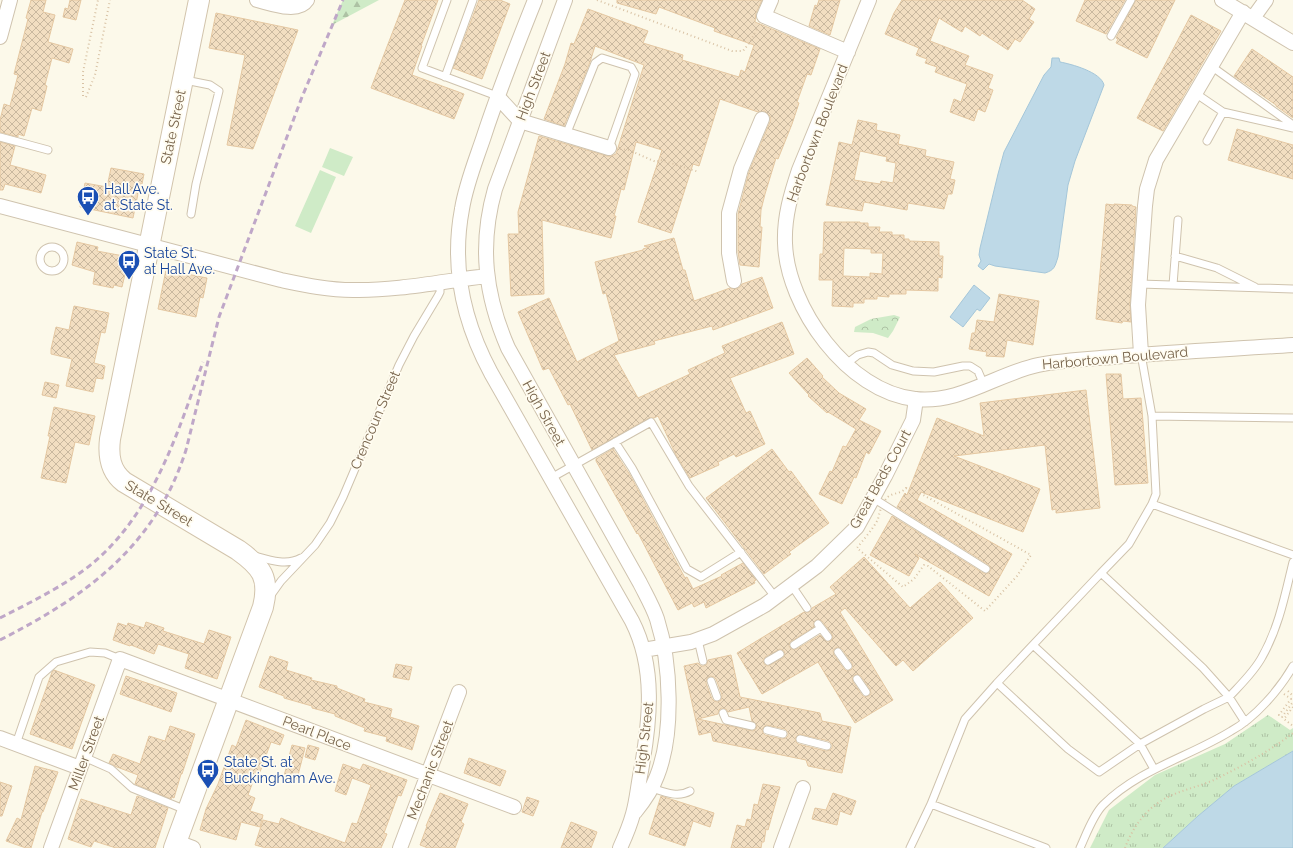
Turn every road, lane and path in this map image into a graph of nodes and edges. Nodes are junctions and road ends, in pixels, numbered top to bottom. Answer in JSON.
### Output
{"nodes":[{"id":1,"x":10,"y":0,"type":"edge"},
{"id":2,"x":98,"y":0,"type":"edge"},
{"id":3,"x":110,"y":0,"type":"edge"},
{"id":4,"x":199,"y":0,"type":"edge"},
{"id":5,"x":257,"y":0,"type":"edge"},
{"id":6,"x":447,"y":0,"type":"edge"},
{"id":7,"x":473,"y":0,"type":"edge"},
{"id":8,"x":535,"y":0,"type":"edge"},
{"id":9,"x":565,"y":0,"type":"edge"},
{"id":10,"x":596,"y":0,"type":"edge"},
{"id":11,"x":771,"y":0,"type":"edge"},
{"id":12,"x":869,"y":0,"type":"edge"},
{"id":13,"x":1131,"y":0,"type":"edge"},
{"id":14,"x":1222,"y":0,"type":"edge"},
{"id":15,"x":1266,"y":0,"type":"edge"},
{"id":16,"x":303,"y":3,"type":"edge"},
{"id":17,"x":1248,"y":15,"type":"junction"},
{"id":18,"x":764,"y":16,"type":"junction"},
{"id":19,"x":1111,"y":36,"type":"dead end"},
{"id":20,"x":0,"y":37,"type":"edge"},
{"id":21,"x":1293,"y":43,"type":"edge"},
{"id":22,"x":848,"y":52,"type":"junction"},
{"id":23,"x":1211,"y":66,"type":"junction"},
{"id":24,"x":445,"y":77,"type":"junction"},
{"id":25,"x":183,"y":80,"type":"junction"},
{"id":26,"x":1195,"y":93,"type":"junction"},
{"id":27,"x":497,"y":96,"type":"junction"},
{"id":28,"x":1223,"y":112,"type":"junction"},
{"id":29,"x":762,"y":119,"type":"dead end"},
{"id":30,"x":520,"y":121,"type":"junction"},
{"id":31,"x":1293,"y":125,"type":"edge"},
{"id":32,"x":1293,"y":128,"type":"edge"},
{"id":33,"x":566,"y":135,"type":"junction"},
{"id":34,"x":0,"y":137,"type":"edge"},
{"id":35,"x":1207,"y":141,"type":"dead end"},
{"id":36,"x":609,"y":148,"type":"junction"},
{"id":37,"x":48,"y":150,"type":"dead end"},
{"id":38,"x":699,"y":172,"type":"dead end"},
{"id":39,"x":0,"y":206,"type":"edge"},
{"id":40,"x":191,"y":214,"type":"dead end"},
{"id":41,"x":1178,"y":220,"type":"dead end"},
{"id":42,"x":148,"y":245,"type":"junction"},
{"id":43,"x":1175,"y":256,"type":"junction"},
{"id":44,"x":487,"y":276,"type":"junction"},
{"id":45,"x":460,"y":279,"type":"junction"},
{"id":46,"x":734,"y":280,"type":"dead end"},
{"id":47,"x":440,"y":282,"type":"junction"},
{"id":48,"x":1140,"y":284,"type":"junction"},
{"id":49,"x":1173,"y":285,"type":"junction"},
{"id":50,"x":1257,"y":288,"type":"junction"},
{"id":51,"x":1293,"y":289,"type":"edge"},
{"id":52,"x":1293,"y":345,"type":"edge"},
{"id":53,"x":1142,"y":354,"type":"junction"},
{"id":54,"x":846,"y":364,"type":"junction"},
{"id":55,"x":984,"y":385,"type":"junction"},
{"id":56,"x":916,"y":399,"type":"junction"},
{"id":57,"x":1152,"y":416,"type":"junction"},
{"id":58,"x":1293,"y":418,"type":"edge"},
{"id":59,"x":615,"y":442,"type":"junction"},
{"id":60,"x":573,"y":466,"type":"junction"},
{"id":61,"x":550,"y":478,"type":"junction"},
{"id":62,"x":873,"y":498,"type":"junction"},
{"id":63,"x":1152,"y":504,"type":"junction"},
{"id":64,"x":238,"y":550,"type":"junction"},
{"id":65,"x":741,"y":552,"type":"junction"},
{"id":66,"x":1293,"y":555,"type":"edge"},
{"id":67,"x":305,"y":556,"type":"junction"},
{"id":68,"x":1293,"y":562,"type":"edge"},
{"id":69,"x":986,"y":569,"type":"dead end"},
{"id":70,"x":1100,"y":573,"type":"junction"},
{"id":71,"x":792,"y":586,"type":"junction"},
{"id":72,"x":776,"y":598,"type":"junction"},
{"id":73,"x":263,"y":607,"type":"junction"},
{"id":74,"x":807,"y":608,"type":"dead end"},
{"id":75,"x":828,"y":637,"type":"dead end"},
{"id":76,"x":698,"y":640,"type":"junction"},
{"id":77,"x":1033,"y":644,"type":"junction"},
{"id":78,"x":794,"y":645,"type":"dead end"},
{"id":79,"x":663,"y":647,"type":"junction"},
{"id":80,"x":643,"y":650,"type":"junction"},
{"id":81,"x":838,"y":652,"type":"dead end"},
{"id":82,"x":780,"y":654,"type":"dead end"},
{"id":83,"x":120,"y":658,"type":"junction"},
{"id":84,"x":703,"y":661,"type":"dead end"},
{"id":85,"x":768,"y":661,"type":"dead end"},
{"id":86,"x":848,"y":666,"type":"dead end"},
{"id":87,"x":1293,"y":666,"type":"edge"},
{"id":88,"x":857,"y":679,"type":"dead end"},
{"id":89,"x":711,"y":682,"type":"dead end"},
{"id":90,"x":997,"y":683,"type":"junction"},
{"id":91,"x":1277,"y":688,"type":"junction"},
{"id":92,"x":459,"y":692,"type":"dead end"},
{"id":93,"x":866,"y":692,"type":"dead end"},
{"id":94,"x":717,"y":697,"type":"dead end"},
{"id":95,"x":1229,"y":697,"type":"junction"},
{"id":96,"x":229,"y":700,"type":"junction"},
{"id":97,"x":1293,"y":702,"type":"edge"},
{"id":98,"x":1293,"y":707,"type":"edge"},
{"id":99,"x":722,"y":713,"type":"dead end"},
{"id":100,"x":1245,"y":722,"type":"junction"},
{"id":101,"x":752,"y":726,"type":"dead end"},
{"id":102,"x":1293,"y":726,"type":"edge"},
{"id":103,"x":767,"y":730,"type":"dead end"},
{"id":104,"x":1293,"y":733,"type":"edge"},
{"id":105,"x":784,"y":734,"type":"dead end"},
{"id":106,"x":0,"y":738,"type":"edge"},
{"id":107,"x":800,"y":739,"type":"dead end"},
{"id":108,"x":16,"y":744,"type":"junction"},
{"id":109,"x":1140,"y":744,"type":"junction"},
{"id":110,"x":827,"y":746,"type":"dead end"},
{"id":111,"x":82,"y":762,"type":"junction"},
{"id":112,"x":1154,"y":770,"type":"junction"},
{"id":113,"x":428,"y":775,"type":"junction"},
{"id":114,"x":652,"y":788,"type":"junction"},
{"id":115,"x":804,"y":788,"type":"dead end"},
{"id":116,"x":690,"y":791,"type":"dead end"},
{"id":117,"x":931,"y":804,"type":"junction"},
{"id":118,"x":514,"y":808,"type":"dead end"},
{"id":119,"x":188,"y":811,"type":"junction"},
{"id":120,"x":633,"y":814,"type":"junction"},
{"id":121,"x":181,"y":846,"type":"edge"},
{"id":122,"x":51,"y":848,"type":"edge"},
{"id":123,"x":400,"y":848,"type":"edge"},
{"id":124,"x":620,"y":848,"type":"edge"},
{"id":125,"x":781,"y":848,"type":"edge"},
{"id":126,"x":910,"y":848,"type":"edge"},
{"id":127,"x":1046,"y":848,"type":"edge"},
{"id":128,"x":1080,"y":848,"type":"edge"},
{"id":129,"x":1125,"y":848,"type":"edge"}],
"edges":[{"from":1,"to":20,"type":"street"},
{"from":2,"to":3,"type":"path"},
{"from":4,"to":25,"type":"street","name":"State Street"},
{"from":5,"to":16,"type":"street"},
{"from":6,"to":24,"type":"lane"},
{"from":7,"to":24,"type":"lane"},
{"from":8,"to":27,"type":"street","name":"High Street"},
{"from":9,"to":30,"type":"street","name":"High Street"},
{"from":10,"to":18,"type":"path"},
{"from":11,"to":18,"type":"street"},
{"from":12,"to":22,"type":"street","name":"Harbortown Boulevard"},
{"from":13,"to":19,"type":"lane"},
{"from":14,"to":17,"type":"street"},
{"from":15,"to":17,"type":"street"},
{"from":17,"to":21,"type":"street"},
{"from":17,"to":23,"type":"street"},
{"from":18,"to":22,"type":"street"},
{"from":22,"to":54,"type":"street","name":"Harbortown Boulevard"},
{"from":23,"to":26,"type":"street"},
{"from":23,"to":31,"type":"lane"},
{"from":24,"to":27,"type":"lane"},
{"from":25,"to":40,"type":"lane"},
{"from":25,"to":42,"type":"street","name":"State Street"},
{"from":26,"to":28,"type":"lane"},
{"from":26,"to":48,"type":"street"},
{"from":27,"to":30,"type":"street"},
{"from":27,"to":45,"type":"street","name":"High Street"},
{"from":28,"to":32,"type":"lane"},
{"from":28,"to":35,"type":"lane"},
{"from":29,"to":46,"type":"street"},
{"from":30,"to":33,"type":"street"},
{"from":30,"to":44,"type":"street","name":"High Street"},
{"from":33,"to":36,"type":"street"},
{"from":33,"to":36,"type":"lane"},
{"from":34,"to":37,"type":"lane"},
{"from":36,"to":38,"type":"path"},
{"from":39,"to":42,"type":"street"},
{"from":41,"to":43,"type":"lane"},
{"from":42,"to":47,"type":"street"},
{"from":42,"to":64,"type":"street","name":"State Street"},
{"from":43,"to":49,"type":"lane"},
{"from":43,"to":50,"type":"lane"},
{"from":44,"to":45,"type":"street"},
{"from":44,"to":60,"type":"street","name":"High Street"},
{"from":45,"to":47,"type":"street"},
{"from":45,"to":61,"type":"street","name":"High Street"},
{"from":47,"to":67,"type":"lane","name":"Crencoun Street"},
{"from":48,"to":49,"type":"lane"},
{"from":48,"to":53,"type":"street"},
{"from":49,"to":50,"type":"lane"},
{"from":50,"to":51,"type":"lane"},
{"from":52,"to":53,"type":"street","name":"Harbortown Boulevard"},
{"from":53,"to":55,"type":"street","name":"Harbortown Boulevard"},
{"from":53,"to":57,"type":"lane"},
{"from":54,"to":55,"type":"lane"},
{"from":54,"to":56,"type":"street","name":"Harbortown Boulevard"},
{"from":55,"to":56,"type":"street","name":"Harbortown Boulevard"},
{"from":56,"to":62,"type":"street","name":"Great Beds Court"},
{"from":57,"to":58,"type":"lane"},
{"from":57,"to":63,"type":"lane"},
{"from":59,"to":60,"type":"lane"},
{"from":59,"to":65,"type":"lane"},
{"from":59,"to":65,"type":"lane"},
{"from":60,"to":61,"type":"lane"},
{"from":60,"to":79,"type":"street","name":"High Street"},
{"from":61,"to":80,"type":"street","name":"High Street"},
{"from":62,"to":69,"type":"lane"},
{"from":62,"to":71,"type":"street","name":"Great Beds Court"},
{"from":63,"to":66,"type":"lane"},
{"from":63,"to":70,"type":"lane"},
{"from":64,"to":67,"type":"lane"},
{"from":64,"to":73,"type":"street","name":"State Street"},
{"from":65,"to":72,"type":"lane"},
{"from":67,"to":73,"type":"lane","name":"Crencoun Street"},
{"from":68,"to":95,"type":"lane"},
{"from":70,"to":77,"type":"lane"},
{"from":70,"to":95,"type":"lane"},
{"from":71,"to":72,"type":"street","name":"Great Beds Court"},
{"from":71,"to":74,"type":"lane"},
{"from":72,"to":76,"type":"street","name":"Great Beds Court"},
{"from":73,"to":96,"type":"street","name":"State Street"},
{"from":75,"to":78,"type":"lane"},
{"from":76,"to":79,"type":"street","name":"Great Beds Court"},
{"from":76,"to":84,"type":"lane"},
{"from":77,"to":90,"type":"lane"},
{"from":77,"to":109,"type":"lane"},
{"from":79,"to":80,"type":"street","name":"Great Beds Court"},
{"from":79,"to":114,"type":"street","name":"High Street"},
{"from":80,"to":120,"type":"street","name":"High Street"},
{"from":81,"to":86,"type":"lane"},
{"from":82,"to":85,"type":"lane"},
{"from":83,"to":96,"type":"street","name":"Pearl Place"},
{"from":83,"to":108,"type":"lane"},
{"from":83,"to":111,"type":"street","name":"Miller Street"},
{"from":87,"to":91,"type":"lane"},
{"from":88,"to":93,"type":"lane"},
{"from":89,"to":94,"type":"lane"},
{"from":90,"to":109,"type":"lane"},
{"from":90,"to":117,"type":"lane"},
{"from":91,"to":97,"type":"path"},
{"from":91,"to":100,"type":"lane"},
{"from":92,"to":113,"type":"street","name":"Mechanic Street"},
{"from":95,"to":100,"type":"lane"},
{"from":95,"to":109,"type":"lane"},
{"from":96,"to":113,"type":"street","name":"Pearl Place"},
{"from":96,"to":119,"type":"street","name":"State Street"},
{"from":98,"to":102,"type":"path"},
{"from":99,"to":101,"type":"lane"},
{"from":100,"to":112,"type":"lane"},
{"from":103,"to":105,"type":"lane"},
{"from":104,"to":129,"type":"path"},
{"from":106,"to":108,"type":"street"},
{"from":107,"to":110,"type":"lane"},
{"from":108,"to":111,"type":"street"},
{"from":109,"to":112,"type":"lane"},
{"from":111,"to":119,"type":"lane"},
{"from":111,"to":122,"type":"street","name":"Miller Street"},
{"from":112,"to":128,"type":"lane"},
{"from":113,"to":118,"type":"street","name":"Pearl Place"},
{"from":113,"to":123,"type":"street","name":"Mechanic Street"},
{"from":114,"to":116,"type":"lane"},
{"from":114,"to":120,"type":"street","name":"High Street"},
{"from":115,"to":125,"type":"street"},
{"from":117,"to":126,"type":"lane"},
{"from":117,"to":127,"type":"lane"},
{"from":119,"to":121,"type":"street","name":"State Street"},
{"from":120,"to":124,"type":"street","name":"High Street"}]}
